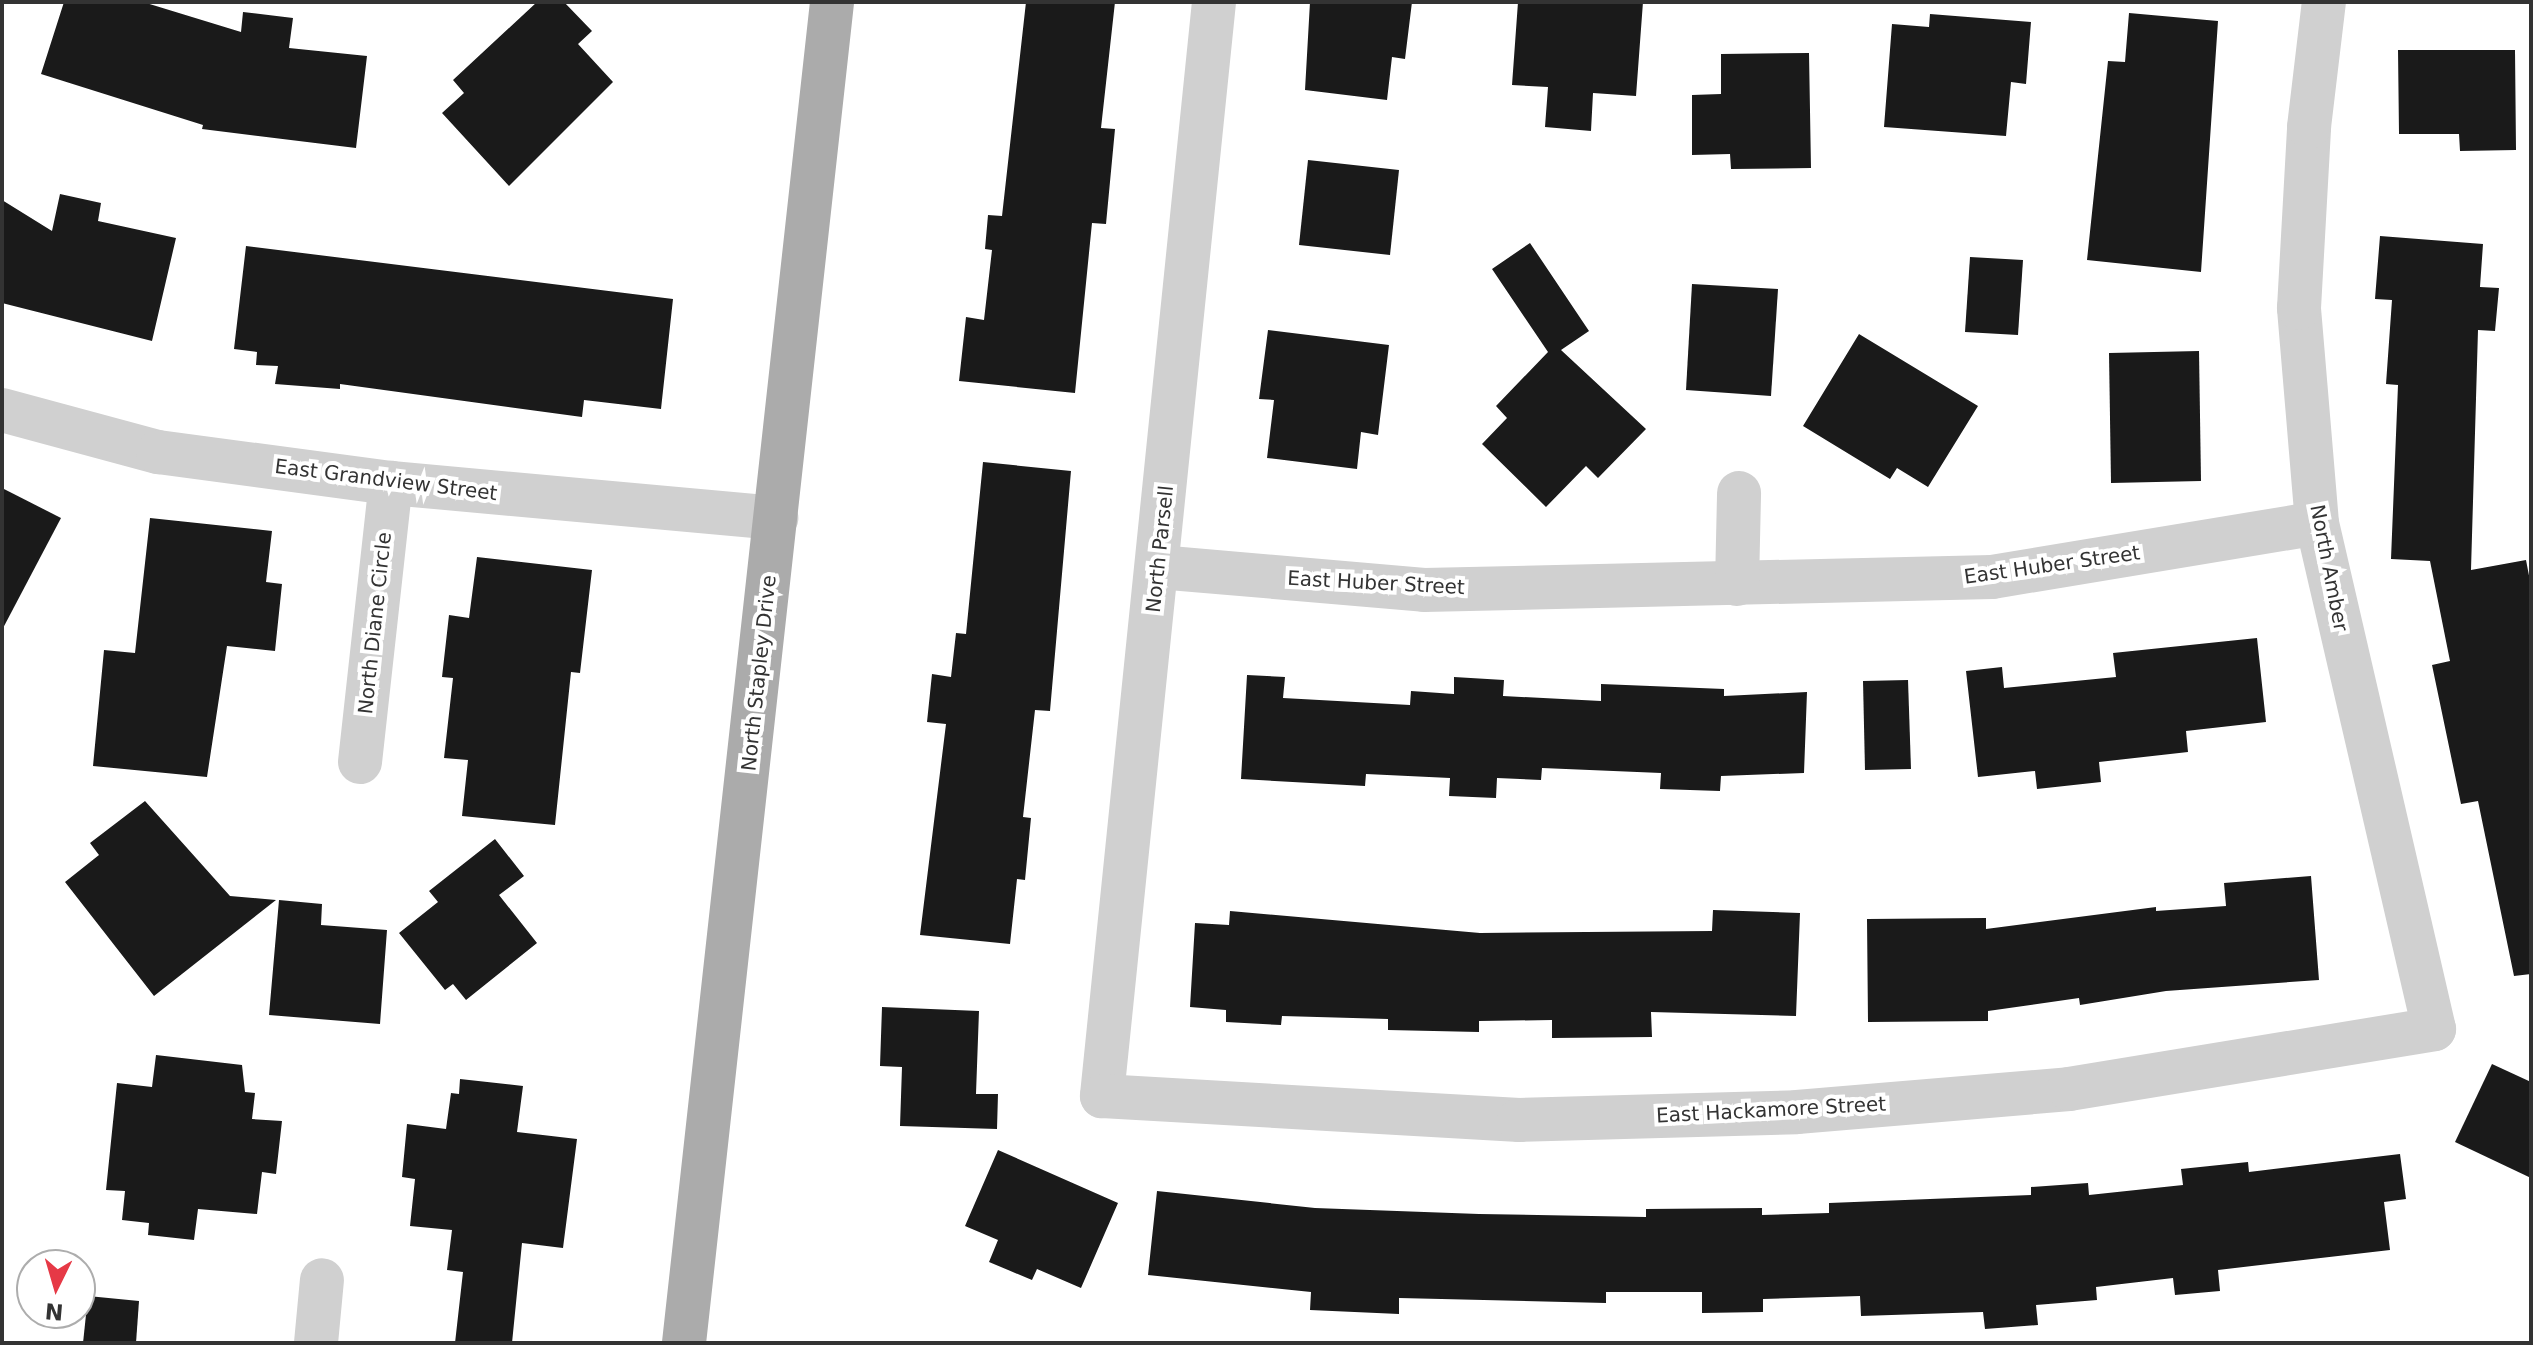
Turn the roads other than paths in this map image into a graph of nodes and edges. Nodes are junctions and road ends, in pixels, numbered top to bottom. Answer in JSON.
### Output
{"nodes":[{"id":1,"x":832,"y":2,"type":"edge"},
{"id":2,"x":1214,"y":2,"type":"edge"},
{"id":3,"x":2324,"y":2,"type":"edge"},
{"id":4,"x":2,"y":410,"type":"edge"},
{"id":5,"x":391,"y":483,"type":"junction"},
{"id":6,"x":1739,"y":493,"type":"dead end"},
{"id":7,"x":776,"y":518,"type":"junction"},
{"id":8,"x":2317,"y":523,"type":"junction"},
{"id":9,"x":1158,"y":567,"type":"junction"},
{"id":10,"x":1737,"y":584,"type":"junction"},
{"id":11,"x":360,"y":762,"type":"dead end"},
{"id":12,"x":2434,"y":1029,"type":"joint"},
{"id":13,"x":1102,"y":1096,"type":"joint"},
{"id":14,"x":322,"y":1280,"type":"dead end"},
{"id":15,"x":316,"y":1343,"type":"edge"},
{"id":16,"x":684,"y":1343,"type":"edge"}],
"edges":[{"from":1,"to":7,"type":"main road","name":"North Stapley Drive"},
{"from":2,"to":9,"type":"street","name":"North Parsell"},
{"from":3,"to":8,"type":"street","name":"North Amber"},
{"from":4,"to":5,"type":"street","name":"East Grandview Street"},
{"from":5,"to":7,"type":"street","name":"East Grandview Street"},
{"from":5,"to":11,"type":"street","name":"North Diane Circle"},
{"from":6,"to":10,"type":"street"},
{"from":7,"to":16,"type":"main road","name":"North Stapley Drive"},
{"from":8,"to":10,"type":"street","name":"East Huber Street"},
{"from":8,"to":12,"type":"street","name":"North Amber"},
{"from":9,"to":10,"type":"street","name":"East Huber Street"},
{"from":9,"to":13,"type":"street","name":"North Parsell"},
{"from":12,"to":13,"type":"street","name":"East Hackamore Street"},
{"from":14,"to":15,"type":"street"}]}
